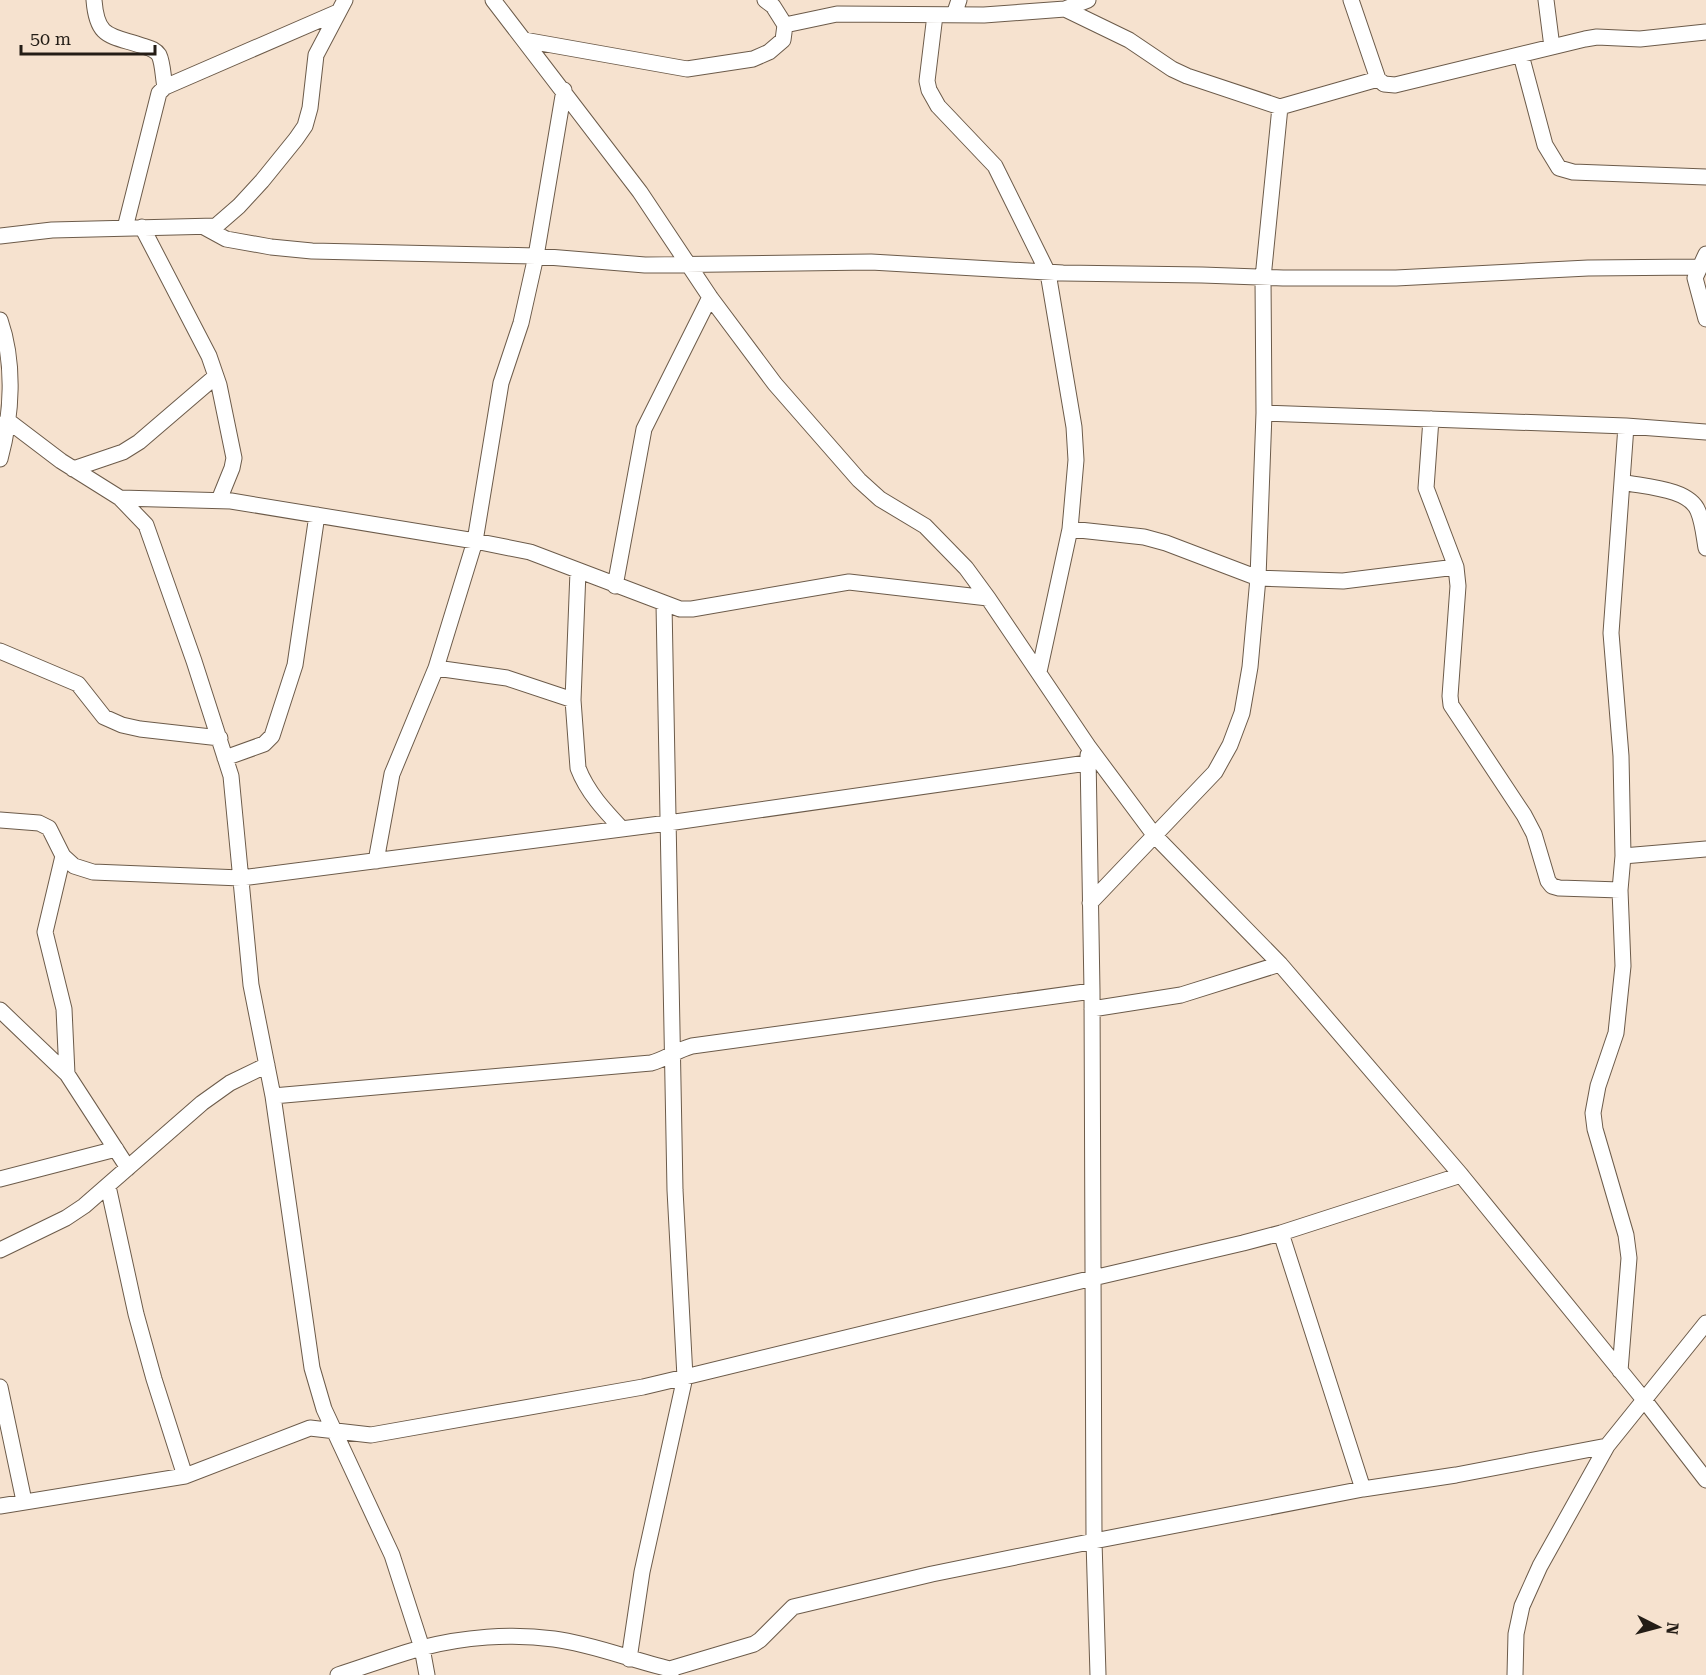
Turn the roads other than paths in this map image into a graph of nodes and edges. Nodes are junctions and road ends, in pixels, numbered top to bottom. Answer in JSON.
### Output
{"nodes":[{"id":1,"x":94,"y":0,"type":"edge"},
{"id":2,"x":493,"y":0,"type":"edge"},
{"id":3,"x":765,"y":0,"type":"edge"},
{"id":4,"x":1088,"y":0,"type":"edge"},
{"id":5,"x":1351,"y":0,"type":"edge"},
{"id":6,"x":1546,"y":0,"type":"edge"},
{"id":7,"x":341,"y":6,"type":"edge"},
{"id":8,"x":957,"y":7,"type":"edge"},
{"id":9,"x":1065,"y":9,"type":"junction"},
{"id":10,"x":935,"y":15,"type":"junction"},
{"id":11,"x":785,"y":25,"type":"junction"},
{"id":12,"x":1706,"y":32,"type":"edge"},
{"id":13,"x":524,"y":40,"type":"junction"},
{"id":14,"x":1552,"y":47,"type":"junction"},
{"id":15,"x":1521,"y":55,"type":"junction"},
{"id":16,"x":1378,"y":79,"type":"junction"},
{"id":17,"x":165,"y":87,"type":"junction"},
{"id":18,"x":564,"y":90,"type":"junction"},
{"id":19,"x":1281,"y":107,"type":"junction"},
{"id":20,"x":1706,"y":177,"type":"edge"},
{"id":21,"x":204,"y":227,"type":"junction"},
{"id":22,"x":125,"y":228,"type":"junction"},
{"id":23,"x":142,"y":228,"type":"junction"},
{"id":24,"x":0,"y":236,"type":"edge"},
{"id":25,"x":536,"y":256,"type":"junction"},
{"id":26,"x":1702,"y":261,"type":"edge"},
{"id":27,"x":690,"y":266,"type":"junction"},
{"id":28,"x":1048,"y":273,"type":"junction"},
{"id":29,"x":1263,"y":278,"type":"junction"},
{"id":30,"x":710,"y":297,"type":"junction"},
{"id":31,"x":1706,"y":319,"type":"edge"},
{"id":32,"x":0,"y":320,"type":"edge"},
{"id":33,"x":216,"y":376,"type":"junction"},
{"id":34,"x":1264,"y":413,"type":"junction"},
{"id":35,"x":1431,"y":419,"type":"junction"},
{"id":36,"x":7,"y":420,"type":"junction"},
{"id":37,"x":1626,"y":426,"type":"junction"},
{"id":38,"x":1706,"y":432,"type":"edge"},
{"id":39,"x":1,"y":455,"type":"edge"},
{"id":40,"x":73,"y":469,"type":"junction"},
{"id":41,"x":1622,"y":482,"type":"junction"},
{"id":42,"x":120,"y":498,"type":"junction"},
{"id":43,"x":219,"y":500,"type":"junction"},
{"id":44,"x":317,"y":515,"type":"junction"},
{"id":45,"x":1070,"y":529,"type":"junction"},
{"id":46,"x":475,"y":541,"type":"junction"},
{"id":47,"x":1706,"y":548,"type":"edge"},
{"id":48,"x":1456,"y":567,"type":"junction"},
{"id":49,"x":578,"y":571,"type":"junction"},
{"id":50,"x":1257,"y":578,"type":"junction"},
{"id":51,"x":615,"y":586,"type":"junction"},
{"id":52,"x":988,"y":598,"type":"junction"},
{"id":53,"x":664,"y":604,"type":"junction"},
{"id":54,"x":0,"y":651,"type":"edge"},
{"id":55,"x":436,"y":668,"type":"junction"},
{"id":56,"x":1039,"y":672,"type":"junction"},
{"id":57,"x":573,"y":700,"type":"junction"},
{"id":58,"x":220,"y":738,"type":"junction"},
{"id":59,"x":1088,"y":746,"type":"junction"},
{"id":60,"x":225,"y":758,"type":"junction"},
{"id":61,"x":1088,"y":763,"type":"junction"},
{"id":62,"x":0,"y":820,"type":"edge"},
{"id":63,"x":668,"y":823,"type":"junction"},
{"id":64,"x":622,"y":829,"type":"junction"},
{"id":65,"x":1155,"y":836,"type":"junction"},
{"id":66,"x":1706,"y":849,"type":"edge"},
{"id":67,"x":63,"y":856,"type":"junction"},
{"id":68,"x":1623,"y":856,"type":"junction"},
{"id":69,"x":376,"y":861,"type":"junction"},
{"id":70,"x":241,"y":878,"type":"junction"},
{"id":71,"x":1620,"y":890,"type":"junction"},
{"id":72,"x":1090,"y":903,"type":"junction"},
{"id":73,"x":1280,"y":964,"type":"junction"},
{"id":74,"x":1092,"y":991,"type":"junction"},
{"id":75,"x":1092,"y":1009,"type":"junction"},
{"id":76,"x":0,"y":1010,"type":"edge"},
{"id":77,"x":673,"y":1055,"type":"junction"},
{"id":78,"x":267,"y":1065,"type":"junction"},
{"id":79,"x":67,"y":1074,"type":"junction"},
{"id":80,"x":273,"y":1096,"type":"junction"},
{"id":81,"x":116,"y":1149,"type":"junction"},
{"id":82,"x":129,"y":1168,"type":"junction"},
{"id":83,"x":1461,"y":1175,"type":"junction"},
{"id":84,"x":0,"y":1179,"type":"edge"},
{"id":85,"x":108,"y":1186,"type":"junction"},
{"id":86,"x":1281,"y":1233,"type":"junction"},
{"id":87,"x":0,"y":1250,"type":"edge"},
{"id":88,"x":1093,"y":1278,"type":"junction"},
{"id":89,"x":1706,"y":1323,"type":"edge"},
{"id":90,"x":1620,"y":1371,"type":"junction"},
{"id":91,"x":685,"y":1377,"type":"junction"},
{"id":92,"x":0,"y":1387,"type":"edge"},
{"id":93,"x":1645,"y":1401,"type":"junction"},
{"id":94,"x":333,"y":1431,"type":"junction"},
{"id":95,"x":1607,"y":1446,"type":"junction"},
{"id":96,"x":185,"y":1476,"type":"junction"},
{"id":97,"x":1706,"y":1480,"type":"edge"},
{"id":98,"x":1363,"y":1489,"type":"junction"},
{"id":99,"x":24,"y":1501,"type":"junction"},
{"id":100,"x":0,"y":1506,"type":"edge"},
{"id":101,"x":1094,"y":1540,"type":"junction"},
{"id":102,"x":422,"y":1648,"type":"junction"},
{"id":103,"x":629,"y":1659,"type":"junction"},
{"id":104,"x":670,"y":1672,"type":"edge"},
{"id":105,"x":338,"y":1675,"type":"edge"},
{"id":106,"x":427,"y":1675,"type":"edge"},
{"id":107,"x":1098,"y":1675,"type":"edge"},
{"id":108,"x":1515,"y":1675,"type":"edge"}],
"edges":[{"from":1,"to":17,"type":"street"},
{"from":2,"to":13,"type":"street"},
{"from":3,"to":11,"type":"street"},
{"from":4,"to":9,"type":"street"},
{"from":5,"to":16,"type":"street"},
{"from":6,"to":14,"type":"street"},
{"from":7,"to":17,"type":"street"},
{"from":7,"to":21,"type":"street"},
{"from":8,"to":9,"type":"street"},
{"from":8,"to":10,"type":"street"},
{"from":9,"to":19,"type":"street"},
{"from":10,"to":11,"type":"street"},
{"from":10,"to":28,"type":"street"},
{"from":11,"to":13,"type":"street"},
{"from":12,"to":14,"type":"street"},
{"from":13,"to":18,"type":"street"},
{"from":14,"to":15,"type":"street"},
{"from":15,"to":16,"type":"street"},
{"from":15,"to":20,"type":"street"},
{"from":16,"to":19,"type":"street"},
{"from":17,"to":22,"type":"street"},
{"from":18,"to":25,"type":"street"},
{"from":18,"to":27,"type":"street"},
{"from":19,"to":29,"type":"street"},
{"from":21,"to":23,"type":"street"},
{"from":21,"to":25,"type":"street"},
{"from":22,"to":23,"type":"street"},
{"from":22,"to":24,"type":"street"},
{"from":23,"to":33,"type":"street"},
{"from":25,"to":27,"type":"street"},
{"from":25,"to":46,"type":"street"},
{"from":26,"to":29,"type":"street"},
{"from":26,"to":31,"type":"street"},
{"from":27,"to":28,"type":"street"},
{"from":27,"to":30,"type":"street"},
{"from":28,"to":29,"type":"street"},
{"from":28,"to":45,"type":"street"},
{"from":29,"to":34,"type":"street"},
{"from":30,"to":51,"type":"street"},
{"from":30,"to":52,"type":"street"},
{"from":32,"to":36,"type":"street"},
{"from":33,"to":40,"type":"street"},
{"from":33,"to":43,"type":"street"},
{"from":34,"to":35,"type":"street"},
{"from":34,"to":50,"type":"street"},
{"from":35,"to":37,"type":"street"},
{"from":35,"to":48,"type":"street"},
{"from":36,"to":39,"type":"street"},
{"from":36,"to":40,"type":"street"},
{"from":37,"to":38,"type":"street"},
{"from":37,"to":41,"type":"street"},
{"from":40,"to":42,"type":"street"},
{"from":41,"to":47,"type":"street"},
{"from":41,"to":68,"type":"street"},
{"from":42,"to":43,"type":"street"},
{"from":42,"to":58,"type":"street"},
{"from":43,"to":44,"type":"street"},
{"from":44,"to":46,"type":"street"},
{"from":44,"to":60,"type":"street"},
{"from":45,"to":50,"type":"street"},
{"from":45,"to":56,"type":"street"},
{"from":46,"to":49,"type":"street"},
{"from":46,"to":55,"type":"street"},
{"from":48,"to":50,"type":"street"},
{"from":48,"to":71,"type":"street"},
{"from":49,"to":51,"type":"street"},
{"from":49,"to":57,"type":"street"},
{"from":50,"to":65,"type":"street"},
{"from":51,"to":53,"type":"street"},
{"from":52,"to":53,"type":"street"},
{"from":52,"to":56,"type":"street"},
{"from":53,"to":63,"type":"street"},
{"from":54,"to":58,"type":"street"},
{"from":55,"to":57,"type":"street"},
{"from":55,"to":69,"type":"street"},
{"from":56,"to":59,"type":"street"},
{"from":57,"to":64,"type":"street"},
{"from":58,"to":60,"type":"street"},
{"from":59,"to":61,"type":"street"},
{"from":59,"to":65,"type":"street"},
{"from":60,"to":70,"type":"street"},
{"from":61,"to":63,"type":"street"},
{"from":61,"to":72,"type":"street"},
{"from":62,"to":67,"type":"street"},
{"from":63,"to":64,"type":"street"},
{"from":63,"to":77,"type":"street"},
{"from":64,"to":69,"type":"street"},
{"from":65,"to":72,"type":"street"},
{"from":65,"to":73,"type":"street"},
{"from":66,"to":68,"type":"street"},
{"from":67,"to":70,"type":"street"},
{"from":67,"to":79,"type":"street"},
{"from":68,"to":71,"type":"street"},
{"from":69,"to":70,"type":"street"},
{"from":70,"to":78,"type":"street"},
{"from":71,"to":90,"type":"street"},
{"from":72,"to":74,"type":"street"},
{"from":73,"to":75,"type":"street"},
{"from":73,"to":83,"type":"street"},
{"from":74,"to":75,"type":"street"},
{"from":74,"to":77,"type":"street"},
{"from":75,"to":88,"type":"street"},
{"from":76,"to":79,"type":"street"},
{"from":77,"to":80,"type":"street"},
{"from":77,"to":91,"type":"street"},
{"from":78,"to":80,"type":"street"},
{"from":78,"to":82,"type":"street"},
{"from":79,"to":81,"type":"street"},
{"from":80,"to":94,"type":"street"},
{"from":81,"to":82,"type":"street"},
{"from":81,"to":84,"type":"street"},
{"from":82,"to":85,"type":"street"},
{"from":83,"to":86,"type":"street"},
{"from":83,"to":90,"type":"street"},
{"from":85,"to":87,"type":"street"},
{"from":85,"to":96,"type":"street"},
{"from":86,"to":88,"type":"street"},
{"from":86,"to":98,"type":"street"},
{"from":88,"to":91,"type":"street"},
{"from":88,"to":101,"type":"street"},
{"from":89,"to":93,"type":"street"},
{"from":90,"to":93,"type":"street"},
{"from":91,"to":94,"type":"street"},
{"from":91,"to":103,"type":"street"},
{"from":92,"to":99,"type":"street"},
{"from":93,"to":95,"type":"street"},
{"from":93,"to":97,"type":"street"},
{"from":94,"to":96,"type":"street"},
{"from":94,"to":102,"type":"street"},
{"from":95,"to":98,"type":"street"},
{"from":95,"to":108,"type":"street"},
{"from":96,"to":99,"type":"street"},
{"from":98,"to":101,"type":"street"},
{"from":99,"to":100,"type":"street"},
{"from":101,"to":104,"type":"street"},
{"from":101,"to":107,"type":"street"},
{"from":102,"to":103,"type":"street"},
{"from":102,"to":105,"type":"street"},
{"from":102,"to":106,"type":"street"},
{"from":103,"to":104,"type":"street"}]}
